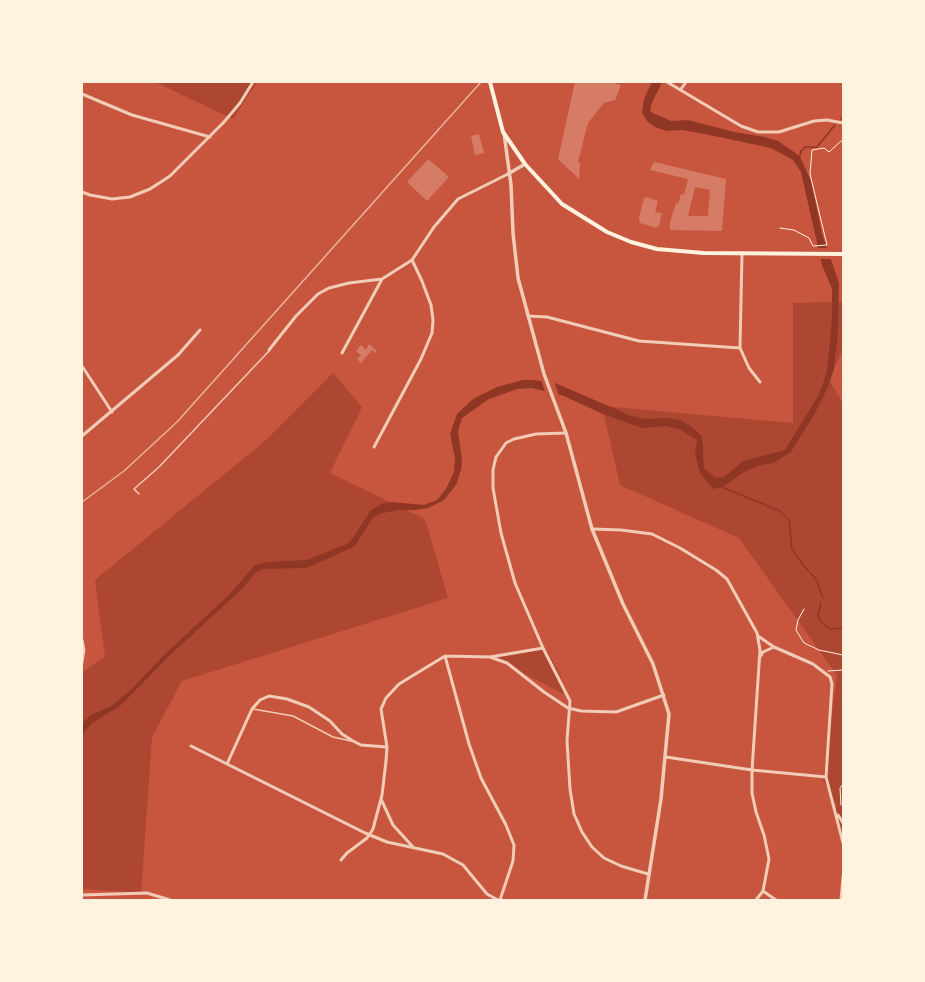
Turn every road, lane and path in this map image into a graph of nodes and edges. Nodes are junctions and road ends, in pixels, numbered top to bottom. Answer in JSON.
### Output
{"nodes":[{"id":1,"x":252,"y":82,"type":"edge"},
{"id":2,"x":490,"y":82,"type":"edge"},
{"id":3,"x":667,"y":82,"type":"edge"},
{"id":4,"x":686,"y":82,"type":"edge"},
{"id":5,"x":681,"y":89,"type":"junction"},
{"id":6,"x":82,"y":94,"type":"edge"},
{"id":7,"x":843,"y":123,"type":"edge"},
{"id":8,"x":504,"y":132,"type":"junction"},
{"id":9,"x":210,"y":137,"type":"junction"},
{"id":10,"x":843,"y":141,"type":"edge"},
{"id":11,"x":525,"y":164,"type":"junction"},
{"id":12,"x":508,"y":174,"type":"junction"},
{"id":13,"x":82,"y":192,"type":"edge"},
{"id":14,"x":780,"y":228,"type":"dead end"},
{"id":15,"x":742,"y":253,"type":"junction"},
{"id":16,"x":843,"y":254,"type":"edge"},
{"id":17,"x":412,"y":260,"type":"junction"},
{"id":18,"x":382,"y":279,"type":"junction"},
{"id":19,"x":528,"y":316,"type":"junction"},
{"id":20,"x":200,"y":330,"type":"dead end"},
{"id":21,"x":740,"y":348,"type":"junction"},
{"id":22,"x":269,"y":350,"type":"joint"},
{"id":23,"x":342,"y":353,"type":"dead end"},
{"id":24,"x":82,"y":366,"type":"edge"},
{"id":25,"x":760,"y":382,"type":"dead end"},
{"id":26,"x":112,"y":412,"type":"junction"},
{"id":27,"x":566,"y":433,"type":"junction"},
{"id":28,"x":82,"y":436,"type":"edge"},
{"id":29,"x":374,"y":447,"type":"dead end"},
{"id":30,"x":139,"y":494,"type":"dead end"},
{"id":31,"x":592,"y":529,"type":"junction"},
{"id":32,"x":804,"y":609,"type":"dead end"},
{"id":33,"x":758,"y":636,"type":"junction"},
{"id":34,"x":82,"y":640,"type":"edge"},
{"id":35,"x":774,"y":647,"type":"junction"},
{"id":36,"x":543,"y":648,"type":"junction"},
{"id":37,"x":843,"y":655,"type":"edge"},
{"id":38,"x":445,"y":656,"type":"junction"},
{"id":39,"x":490,"y":657,"type":"junction"},
{"id":40,"x":759,"y":659,"type":"junction"},
{"id":41,"x":82,"y":662,"type":"edge"},
{"id":42,"x":843,"y":670,"type":"edge"},
{"id":43,"x":826,"y":672,"type":"junction"},
{"id":44,"x":664,"y":695,"type":"junction"},
{"id":45,"x":252,"y":708,"type":"junction"},
{"id":46,"x":568,"y":708,"type":"junction"},
{"id":47,"x":353,"y":741,"type":"junction"},
{"id":48,"x":190,"y":746,"type":"dead end"},
{"id":49,"x":386,"y":747,"type":"junction"},
{"id":50,"x":666,"y":757,"type":"junction"},
{"id":51,"x":227,"y":764,"type":"junction"},
{"id":52,"x":752,"y":770,"type":"junction"},
{"id":53,"x":826,"y":777,"type":"junction"},
{"id":54,"x":843,"y":784,"type":"edge"},
{"id":55,"x":381,"y":800,"type":"junction"},
{"id":56,"x":841,"y":806,"type":"dead end"},
{"id":57,"x":836,"y":812,"type":"junction"},
{"id":58,"x":843,"y":823,"type":"edge"},
{"id":59,"x":369,"y":835,"type":"junction"},
{"id":60,"x":843,"y":843,"type":"edge"},
{"id":61,"x":414,"y":847,"type":"junction"},
{"id":62,"x":341,"y":860,"type":"dead end"},
{"id":63,"x":648,"y":874,"type":"junction"},
{"id":64,"x":843,"y":877,"type":"edge"},
{"id":65,"x":763,"y":891,"type":"junction"},
{"id":66,"x":82,"y":895,"type":"edge"},
{"id":67,"x":87,"y":895,"type":"junction"},
{"id":68,"x":87,"y":900,"type":"edge"},
{"id":69,"x":170,"y":900,"type":"edge"},
{"id":70,"x":499,"y":900,"type":"edge"},
{"id":71,"x":645,"y":900,"type":"edge"},
{"id":72,"x":756,"y":900,"type":"edge"},
{"id":73,"x":776,"y":900,"type":"edge"},
{"id":74,"x":841,"y":900,"type":"edge"}],
"edges":[{"from":1,"to":9,"type":"street"},
{"from":2,"to":8,"type":"main road"},
{"from":3,"to":5,"type":"street"},
{"from":4,"to":5,"type":"street"},
{"from":5,"to":7,"type":"street"},
{"from":6,"to":9,"type":"street"},
{"from":8,"to":11,"type":"main road"},
{"from":8,"to":12,"type":"street"},
{"from":9,"to":13,"type":"street"},
{"from":10,"to":14,"type":"path"},
{"from":11,"to":12,"type":"street"},
{"from":11,"to":15,"type":"main road"},
{"from":12,"to":17,"type":"street"},
{"from":12,"to":19,"type":"street"},
{"from":15,"to":16,"type":"main road"},
{"from":15,"to":21,"type":"street"},
{"from":17,"to":18,"type":"street"},
{"from":17,"to":29,"type":"street"},
{"from":18,"to":22,"type":"street"},
{"from":18,"to":23,"type":"street"},
{"from":19,"to":21,"type":"street"},
{"from":19,"to":27,"type":"street"},
{"from":20,"to":26,"type":"street"},
{"from":21,"to":25,"type":"street"},
{"from":22,"to":30,"type":"lane"},
{"from":24,"to":26,"type":"street"},
{"from":26,"to":28,"type":"street"},
{"from":27,"to":31,"type":"street"},
{"from":27,"to":36,"type":"street"},
{"from":31,"to":33,"type":"street"},
{"from":31,"to":44,"type":"street"},
{"from":32,"to":37,"type":"path"},
{"from":33,"to":35,"type":"street"},
{"from":33,"to":40,"type":"street"},
{"from":34,"to":41,"type":"street"},
{"from":35,"to":40,"type":"street"},
{"from":35,"to":43,"type":"street"},
{"from":36,"to":39,"type":"street"},
{"from":36,"to":46,"type":"street"},
{"from":38,"to":39,"type":"street"},
{"from":38,"to":49,"type":"street"},
{"from":38,"to":70,"type":"street"},
{"from":39,"to":46,"type":"street"},
{"from":40,"to":52,"type":"street"},
{"from":42,"to":43,"type":"path"},
{"from":43,"to":53,"type":"street"},
{"from":44,"to":46,"type":"street"},
{"from":44,"to":50,"type":"street"},
{"from":45,"to":47,"type":"lane"},
{"from":45,"to":47,"type":"street"},
{"from":45,"to":51,"type":"street"},
{"from":46,"to":63,"type":"street"},
{"from":47,"to":49,"type":"street"},
{"from":48,"to":51,"type":"street"},
{"from":49,"to":55,"type":"street"},
{"from":50,"to":52,"type":"street"},
{"from":50,"to":63,"type":"street"},
{"from":51,"to":59,"type":"street"},
{"from":52,"to":53,"type":"street"},
{"from":52,"to":65,"type":"street"},
{"from":53,"to":57,"type":"street"},
{"from":54,"to":56,"type":"path"},
{"from":55,"to":59,"type":"street"},
{"from":55,"to":61,"type":"street"},
{"from":57,"to":58,"type":"street"},
{"from":57,"to":60,"type":"street"},
{"from":59,"to":61,"type":"street"},
{"from":59,"to":62,"type":"street"},
{"from":61,"to":70,"type":"street"},
{"from":63,"to":71,"type":"street"},
{"from":64,"to":74,"type":"street"},
{"from":65,"to":72,"type":"street"},
{"from":65,"to":73,"type":"street"},
{"from":66,"to":67,"type":"street"},
{"from":67,"to":68,"type":"street"},
{"from":67,"to":69,"type":"street"}]}
